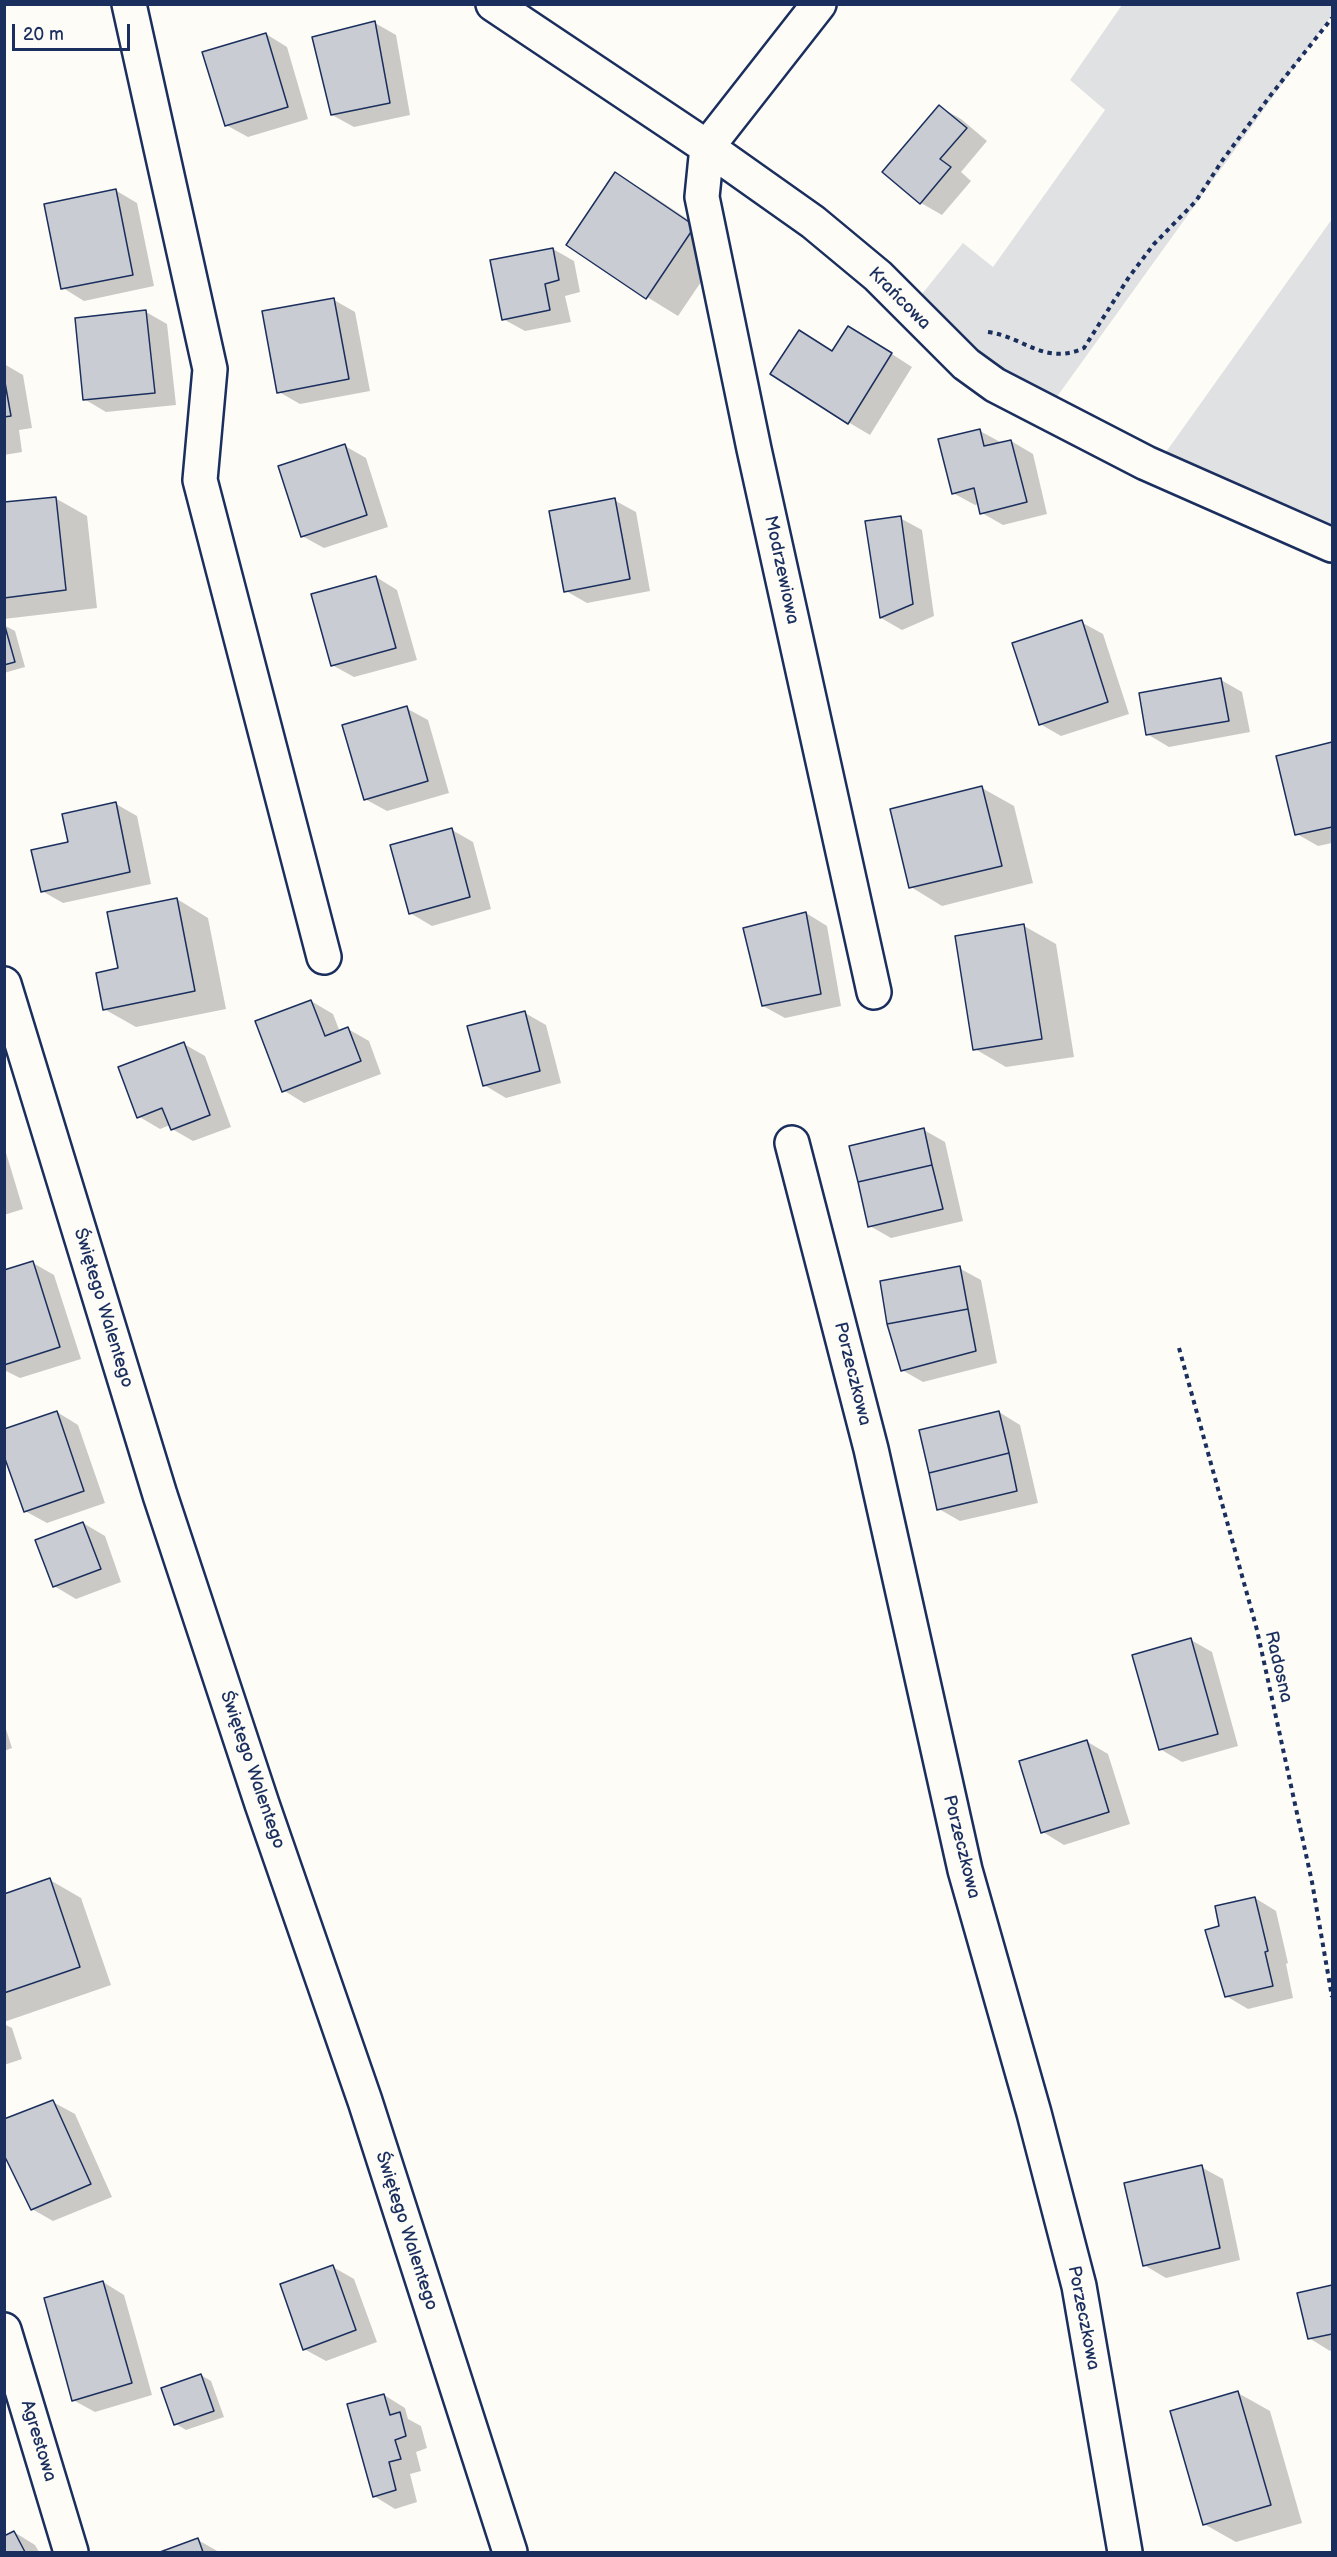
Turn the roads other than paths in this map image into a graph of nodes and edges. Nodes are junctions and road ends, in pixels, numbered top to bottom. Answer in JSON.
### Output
{"nodes":[{"id":1,"x":129,"y":4,"type":"edge"},
{"id":2,"x":493,"y":4,"type":"edge"},
{"id":3,"x":819,"y":4,"type":"edge"},
{"id":4,"x":707,"y":147,"type":"junction"},
{"id":5,"x":1332,"y":545,"type":"edge"},
{"id":6,"x":324,"y":957,"type":"dead end"},
{"id":7,"x":4,"y":984,"type":"edge"},
{"id":8,"x":874,"y":992,"type":"dead end"},
{"id":9,"x":792,"y":1143,"type":"dead end"},
{"id":10,"x":4,"y":2330,"type":"edge"},
{"id":11,"x":71,"y":2553,"type":"edge"},
{"id":12,"x":510,"y":2553,"type":"edge"},
{"id":13,"x":1125,"y":2553,"type":"edge"}],
"edges":[{"from":1,"to":6,"type":"street"},
{"from":2,"to":4,"type":"street","name":"Krańcowa"},
{"from":3,"to":4,"type":"street"},
{"from":4,"to":5,"type":"street","name":"Krańcowa"},
{"from":4,"to":8,"type":"street","name":"Modrzewiowa"},
{"from":7,"to":12,"type":"street","name":"Świętego Walentego"},
{"from":9,"to":13,"type":"street","name":"Porzeczkowa"},
{"from":10,"to":11,"type":"street","name":"Agrestowa"}]}
